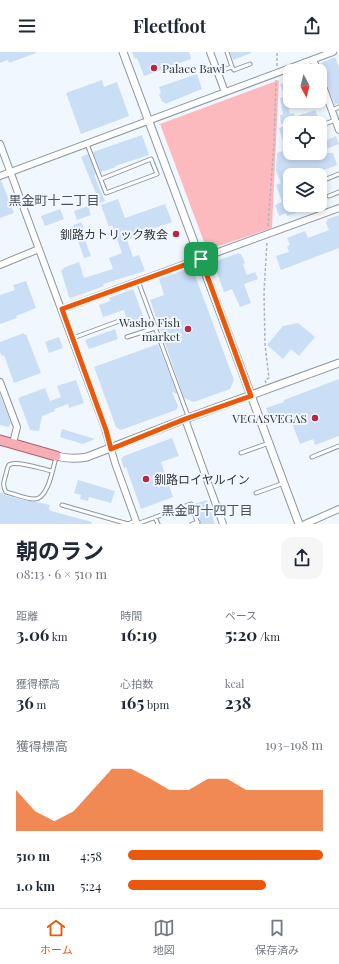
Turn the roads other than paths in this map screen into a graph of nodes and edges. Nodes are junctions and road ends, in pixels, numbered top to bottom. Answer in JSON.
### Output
{"nodes":[{"id":1,"x":123,"y":52,"type":"edge"},
{"id":2,"x":210,"y":52,"type":"edge"},
{"id":3,"x":227,"y":52,"type":"edge"},
{"id":4,"x":333,"y":52,"type":"edge"},
{"id":5,"x":313,"y":60,"type":"junction"},
{"id":6,"x":250,"y":64,"type":"dead end"},
{"id":7,"x":315,"y":64,"type":"edge"},
{"id":8,"x":232,"y":67,"type":"junction"},
{"id":9,"x":217,"y":72,"type":"junction"},
{"id":10,"x":225,"y":92,"type":"junction"},
{"id":11,"x":327,"y":97,"type":"edge"},
{"id":12,"x":339,"y":107,"type":"edge"},
{"id":13,"x":332,"y":110,"type":"junction"},
{"id":14,"x":335,"y":120,"type":"junction"},
{"id":15,"x":149,"y":121,"type":"junction"},
{"id":16,"x":327,"y":123,"type":"edge"},
{"id":17,"x":339,"y":130,"type":"edge"},
{"id":18,"x":0,"y":144,"type":"edge"},
{"id":19,"x":87,"y":144,"type":"junction"},
{"id":20,"x":10,"y":172,"type":"junction"},
{"id":21,"x":339,"y":174,"type":"edge"},
{"id":22,"x":0,"y":176,"type":"edge"},
{"id":23,"x":100,"y":178,"type":"junction"},
{"id":24,"x":327,"y":179,"type":"edge"},
{"id":25,"x":339,"y":192,"type":"edge"},
{"id":26,"x":329,"y":196,"type":"dead end"},
{"id":27,"x":339,"y":208,"type":"edge"},
{"id":28,"x":39,"y":249,"type":"junction"},
{"id":29,"x":201,"y":259,"type":"junction"},
{"id":30,"x":0,"y":264,"type":"edge"},
{"id":31,"x":138,"y":281,"type":"junction"},
{"id":32,"x":62,"y":309,"type":"junction"},
{"id":33,"x":122,"y":320,"type":"dead end"},
{"id":34,"x":155,"y":328,"type":"junction"},
{"id":35,"x":73,"y":338,"type":"junction"},
{"id":36,"x":127,"y":338,"type":"dead end"},
{"id":37,"x":339,"y":363,"type":"edge"},
{"id":38,"x":0,"y":382,"type":"edge"},
{"id":39,"x":251,"y":396,"type":"junction"},
{"id":40,"x":187,"y":419,"type":"junction"},
{"id":41,"x":0,"y":440,"type":"edge"},
{"id":42,"x":13,"y":443,"type":"junction"},
{"id":43,"x":269,"y":443,"type":"junction"},
{"id":44,"x":339,"y":446,"type":"edge"},
{"id":45,"x":111,"y":449,"type":"junction"},
{"id":46,"x":241,"y":453,"type":"dead end"},
{"id":47,"x":56,"y":456,"type":"junction"},
{"id":48,"x":312,"y":457,"type":"dead end"},
{"id":49,"x":52,"y":471,"type":"junction"},
{"id":50,"x":284,"y":483,"type":"junction"},
{"id":51,"x":256,"y":493,"type":"dead end"},
{"id":52,"x":62,"y":505,"type":"dead end"},
{"id":53,"x":339,"y":509,"type":"edge"},
{"id":54,"x":155,"y":518,"type":"junction"},
{"id":55,"x":137,"y":523,"type":"edge"},
{"id":56,"x":198,"y":523,"type":"edge"},
{"id":57,"x":158,"y":524,"type":"edge"},
{"id":58,"x":192,"y":524,"type":"edge"},
{"id":59,"x":223,"y":524,"type":"edge"},
{"id":60,"x":298,"y":524,"type":"edge"},
{"id":61,"x":305,"y":524,"type":"edge"}],
"edges":[{"from":1,"to":15,"type":"street"},
{"from":2,"to":9,"type":"street"},
{"from":3,"to":8,"type":"lane"},
{"from":4,"to":5,"type":"street"},
{"from":5,"to":7,"type":"street"},
{"from":5,"to":10,"type":"street"},
{"from":6,"to":8,"type":"lane"},
{"from":8,"to":9,"type":"lane"},
{"from":9,"to":10,"type":"street"},
{"from":10,"to":15,"type":"street"},
{"from":11,"to":13,"type":"street"},
{"from":12,"to":13,"type":"lane"},
{"from":13,"to":14,"type":"street"},
{"from":14,"to":16,"type":"lane"},
{"from":14,"to":17,"type":"street"},
{"from":15,"to":19,"type":"street"},
{"from":15,"to":29,"type":"street"},
{"from":18,"to":20,"type":"street"},
{"from":19,"to":20,"type":"street"},
{"from":19,"to":23,"type":"lane"},
{"from":20,"to":22,"type":"street"},
{"from":20,"to":28,"type":"street"},
{"from":21,"to":24,"type":"lane"},
{"from":23,"to":23,"type":"lane"},
{"from":25,"to":26,"type":"lane"},
{"from":27,"to":29,"type":"street"},
{"from":28,"to":30,"type":"street"},
{"from":28,"to":32,"type":"street"},
{"from":29,"to":31,"type":"street"},
{"from":29,"to":39,"type":"street"},
{"from":31,"to":32,"type":"street"},
{"from":31,"to":34,"type":"lane"},
{"from":32,"to":35,"type":"street"},
{"from":33,"to":35,"type":"lane"},
{"from":34,"to":36,"type":"lane"},
{"from":34,"to":40,"type":"lane"},
{"from":35,"to":45,"type":"street"},
{"from":37,"to":39,"type":"street"},
{"from":38,"to":42,"type":"street"},
{"from":39,"to":40,"type":"street"},
{"from":39,"to":43,"type":"street"},
{"from":40,"to":45,"type":"street"},
{"from":40,"to":59,"type":"street"},
{"from":41,"to":42,"type":"main road"},
{"from":42,"to":47,"type":"main road"},
{"from":43,"to":46,"type":"lane"},
{"from":43,"to":50,"type":"street"},
{"from":44,"to":48,"type":"lane"},
{"from":45,"to":47,"type":"street"},
{"from":45,"to":55,"type":"street"},
{"from":47,"to":49,"type":"lane"},
{"from":49,"to":49,"type":"lane"},
{"from":50,"to":51,"type":"lane"},
{"from":50,"to":60,"type":"street"},
{"from":52,"to":55,"type":"lane"},
{"from":53,"to":61,"type":"street"},
{"from":54,"to":55,"type":"lane"},
{"from":54,"to":56,"type":"lane"},
{"from":54,"to":57,"type":"lane"},
{"from":56,"to":58,"type":"lane"}]}
